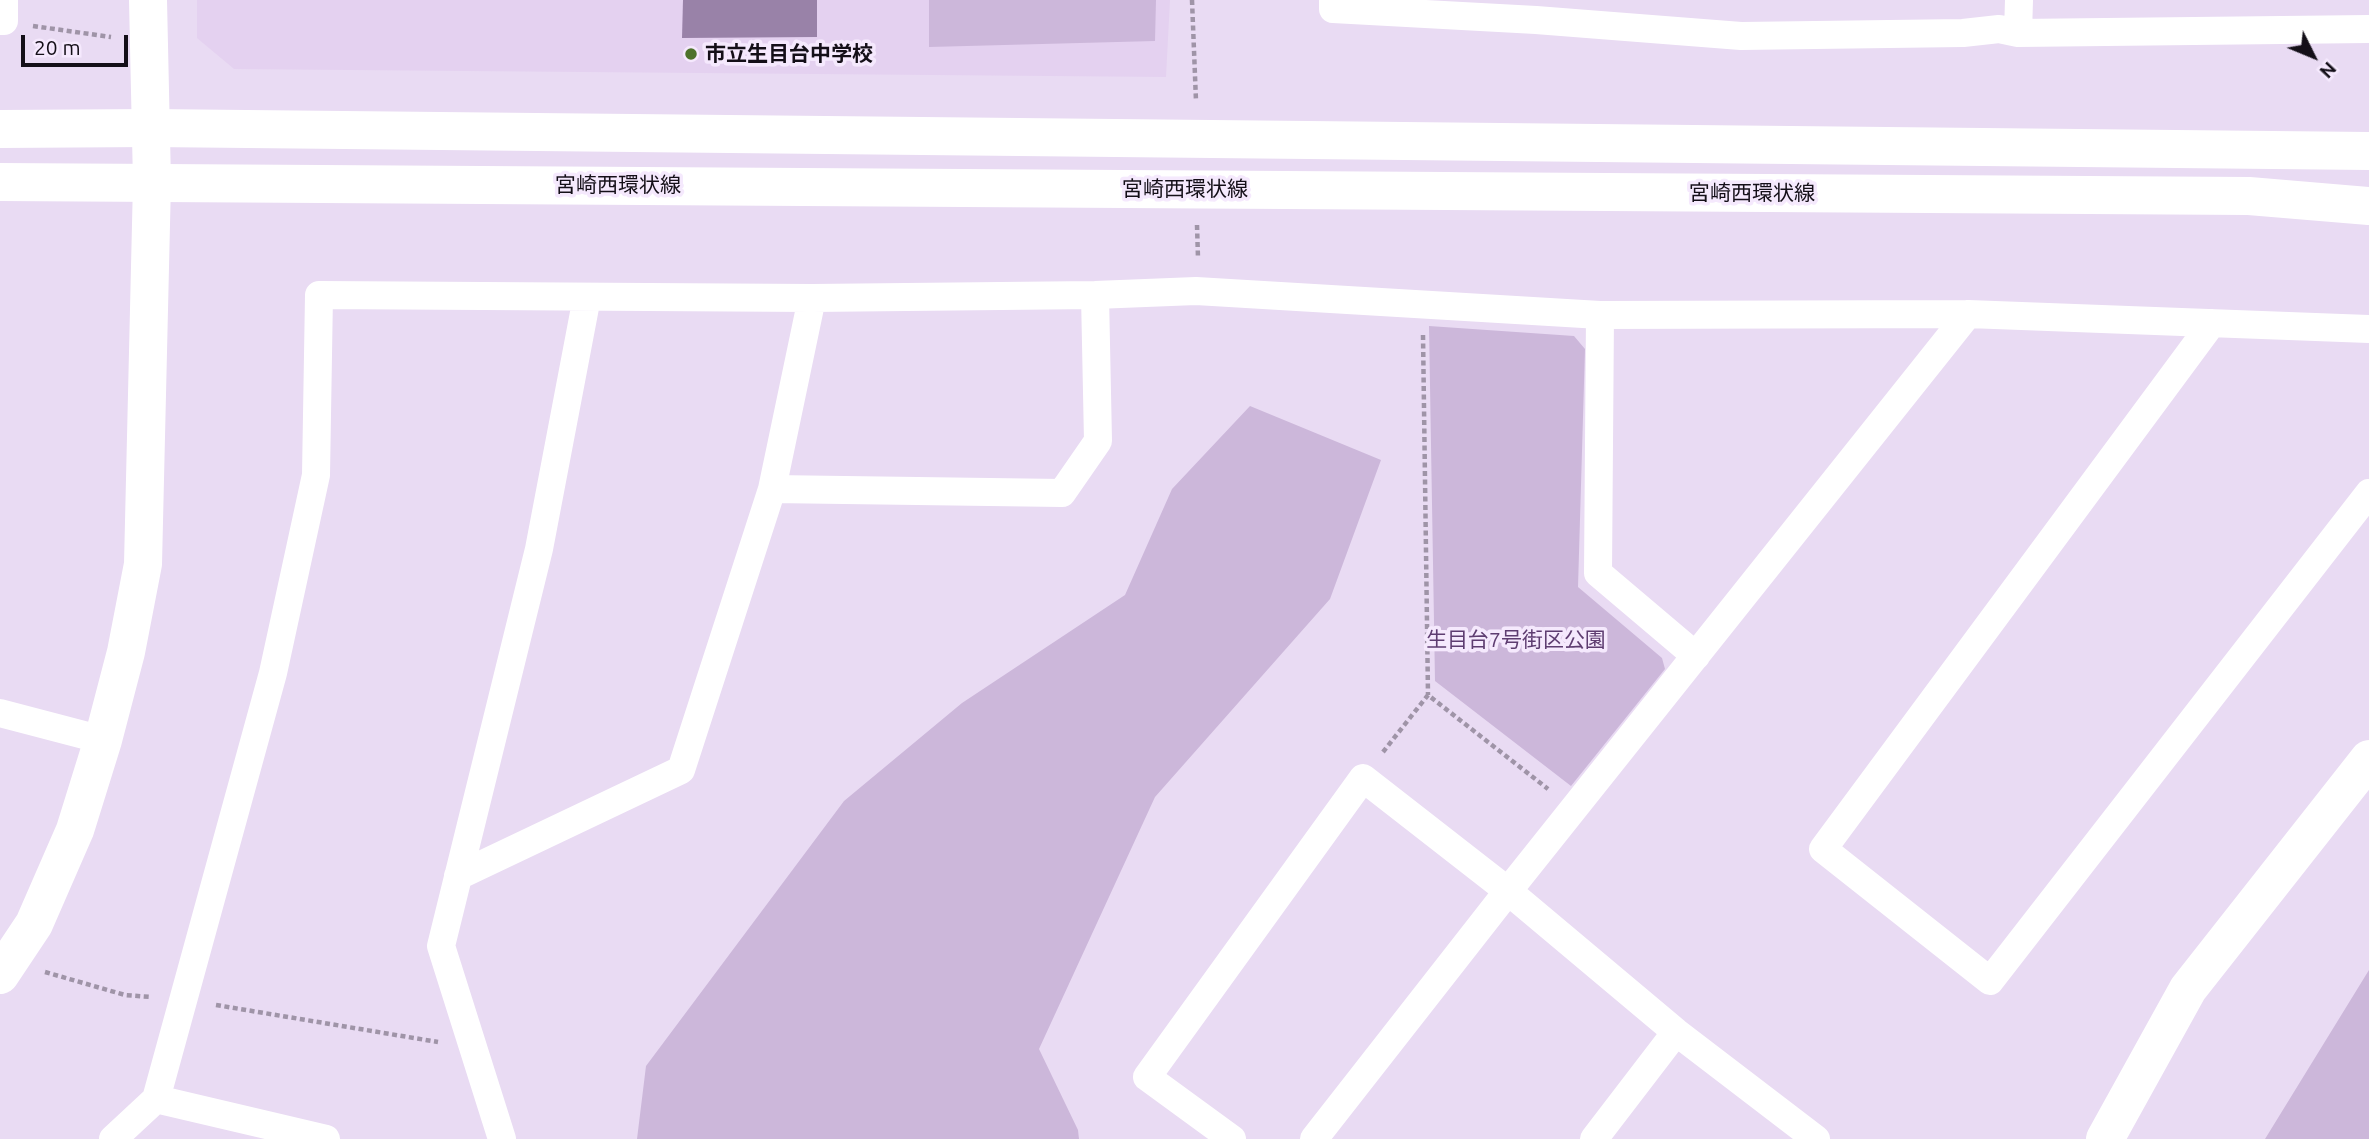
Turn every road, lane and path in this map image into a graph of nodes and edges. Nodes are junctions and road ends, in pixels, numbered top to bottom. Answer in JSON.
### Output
{"nodes":[{"id":1,"x":148,"y":0,"type":"edge"},
{"id":2,"x":1192,"y":0,"type":"edge"},
{"id":3,"x":1333,"y":0,"type":"edge"},
{"id":4,"x":2019,"y":0,"type":"edge"},
{"id":5,"x":1539,"y":10,"type":"edge"},
{"id":6,"x":3,"y":14,"type":"edge"},
{"id":7,"x":2368,"y":26,"type":"edge"},
{"id":8,"x":2018,"y":33,"type":"junction"},
{"id":9,"x":148,"y":42,"type":"junction"},
{"id":10,"x":1195,"y":58,"type":"dead end"},
{"id":11,"x":151,"y":128,"type":"junction"},
{"id":12,"x":0,"y":129,"type":"edge"},
{"id":13,"x":2369,"y":151,"type":"edge"},
{"id":14,"x":0,"y":182,"type":"edge"},
{"id":15,"x":152,"y":182,"type":"junction"},
{"id":16,"x":2369,"y":206,"type":"edge"},
{"id":17,"x":1095,"y":295,"type":"junction"},
{"id":18,"x":587,"y":297,"type":"junction"},
{"id":19,"x":812,"y":298,"type":"junction"},
{"id":20,"x":1968,"y":314,"type":"junction"},
{"id":21,"x":1600,"y":315,"type":"junction"},
{"id":22,"x":2212,"y":323,"type":"junction"},
{"id":23,"x":1423,"y":326,"type":"dead end"},
{"id":24,"x":2369,"y":329,"type":"edge"},
{"id":25,"x":772,"y":489,"type":"junction"},
{"id":26,"x":2369,"y":493,"type":"edge"},
{"id":27,"x":1696,"y":656,"type":"junction"},
{"id":28,"x":1428,"y":695,"type":"junction"},
{"id":29,"x":0,"y":713,"type":"edge"},
{"id":30,"x":103,"y":740,"type":"junction"},
{"id":31,"x":2369,"y":759,"type":"edge"},
{"id":32,"x":1363,"y":778,"type":"junction"},
{"id":33,"x":1573,"y":809,"type":"junction"},
{"id":34,"x":458,"y":876,"type":"junction"},
{"id":35,"x":1508,"y":891,"type":"junction"},
{"id":36,"x":37,"y":970,"type":"dead end"},
{"id":37,"x":0,"y":975,"type":"edge"},
{"id":38,"x":183,"y":999,"type":"junction"},
{"id":39,"x":1676,"y":1032,"type":"junction"},
{"id":40,"x":474,"y":1048,"type":"junction"},
{"id":41,"x":156,"y":1099,"type":"junction"},
{"id":42,"x":319,"y":1138,"type":"edge"},
{"id":43,"x":113,"y":1139,"type":"edge"},
{"id":44,"x":502,"y":1139,"type":"edge"},
{"id":45,"x":1232,"y":1139,"type":"edge"},
{"id":46,"x":1314,"y":1139,"type":"edge"},
{"id":47,"x":1594,"y":1139,"type":"edge"},
{"id":48,"x":1816,"y":1139,"type":"edge"},
{"id":49,"x":2105,"y":1139,"type":"edge"}],
"edges":[{"from":1,"to":9,"type":"main road"},
{"from":2,"to":10,"type":"path"},
{"from":3,"to":5,"type":"street"},
{"from":4,"to":8,"type":"street"},
{"from":5,"to":8,"type":"street"},
{"from":6,"to":9,"type":"path"},
{"from":7,"to":8,"type":"street"},
{"from":9,"to":11,"type":"main road"},
{"from":11,"to":12,"type":"main road"},
{"from":11,"to":13,"type":"main road"},
{"from":11,"to":15,"type":"main road"},
{"from":14,"to":15,"type":"main road","name":"宮崎西環状線"},
{"from":15,"to":16,"type":"main road","name":"宮崎西環状線"},
{"from":15,"to":30,"type":"main road"},
{"from":17,"to":19,"type":"street"},
{"from":17,"to":21,"type":"street"},
{"from":17,"to":25,"type":"street"},
{"from":18,"to":19,"type":"street"},
{"from":18,"to":34,"type":"street"},
{"from":18,"to":38,"type":"street"},
{"from":19,"to":25,"type":"street"},
{"from":20,"to":21,"type":"street"},
{"from":20,"to":22,"type":"street"},
{"from":20,"to":27,"type":"street"},
{"from":21,"to":27,"type":"street"},
{"from":22,"to":24,"type":"street"},
{"from":22,"to":26,"type":"street"},
{"from":23,"to":28,"type":"path"},
{"from":25,"to":34,"type":"street"},
{"from":27,"to":33,"type":"street"},
{"from":28,"to":32,"type":"path"},
{"from":28,"to":33,"type":"path"},
{"from":29,"to":30,"type":"street"},
{"from":30,"to":37,"type":"main road"},
{"from":31,"to":49,"type":"main road"},
{"from":32,"to":35,"type":"street"},
{"from":32,"to":45,"type":"street"},
{"from":33,"to":35,"type":"street"},
{"from":34,"to":40,"type":"street"},
{"from":35,"to":39,"type":"street"},
{"from":35,"to":46,"type":"street"},
{"from":36,"to":38,"type":"path"},
{"from":38,"to":40,"type":"path"},
{"from":38,"to":41,"type":"street"},
{"from":39,"to":47,"type":"street"},
{"from":39,"to":48,"type":"street"},
{"from":40,"to":44,"type":"street"},
{"from":41,"to":42,"type":"street"},
{"from":41,"to":43,"type":"street"}]}
